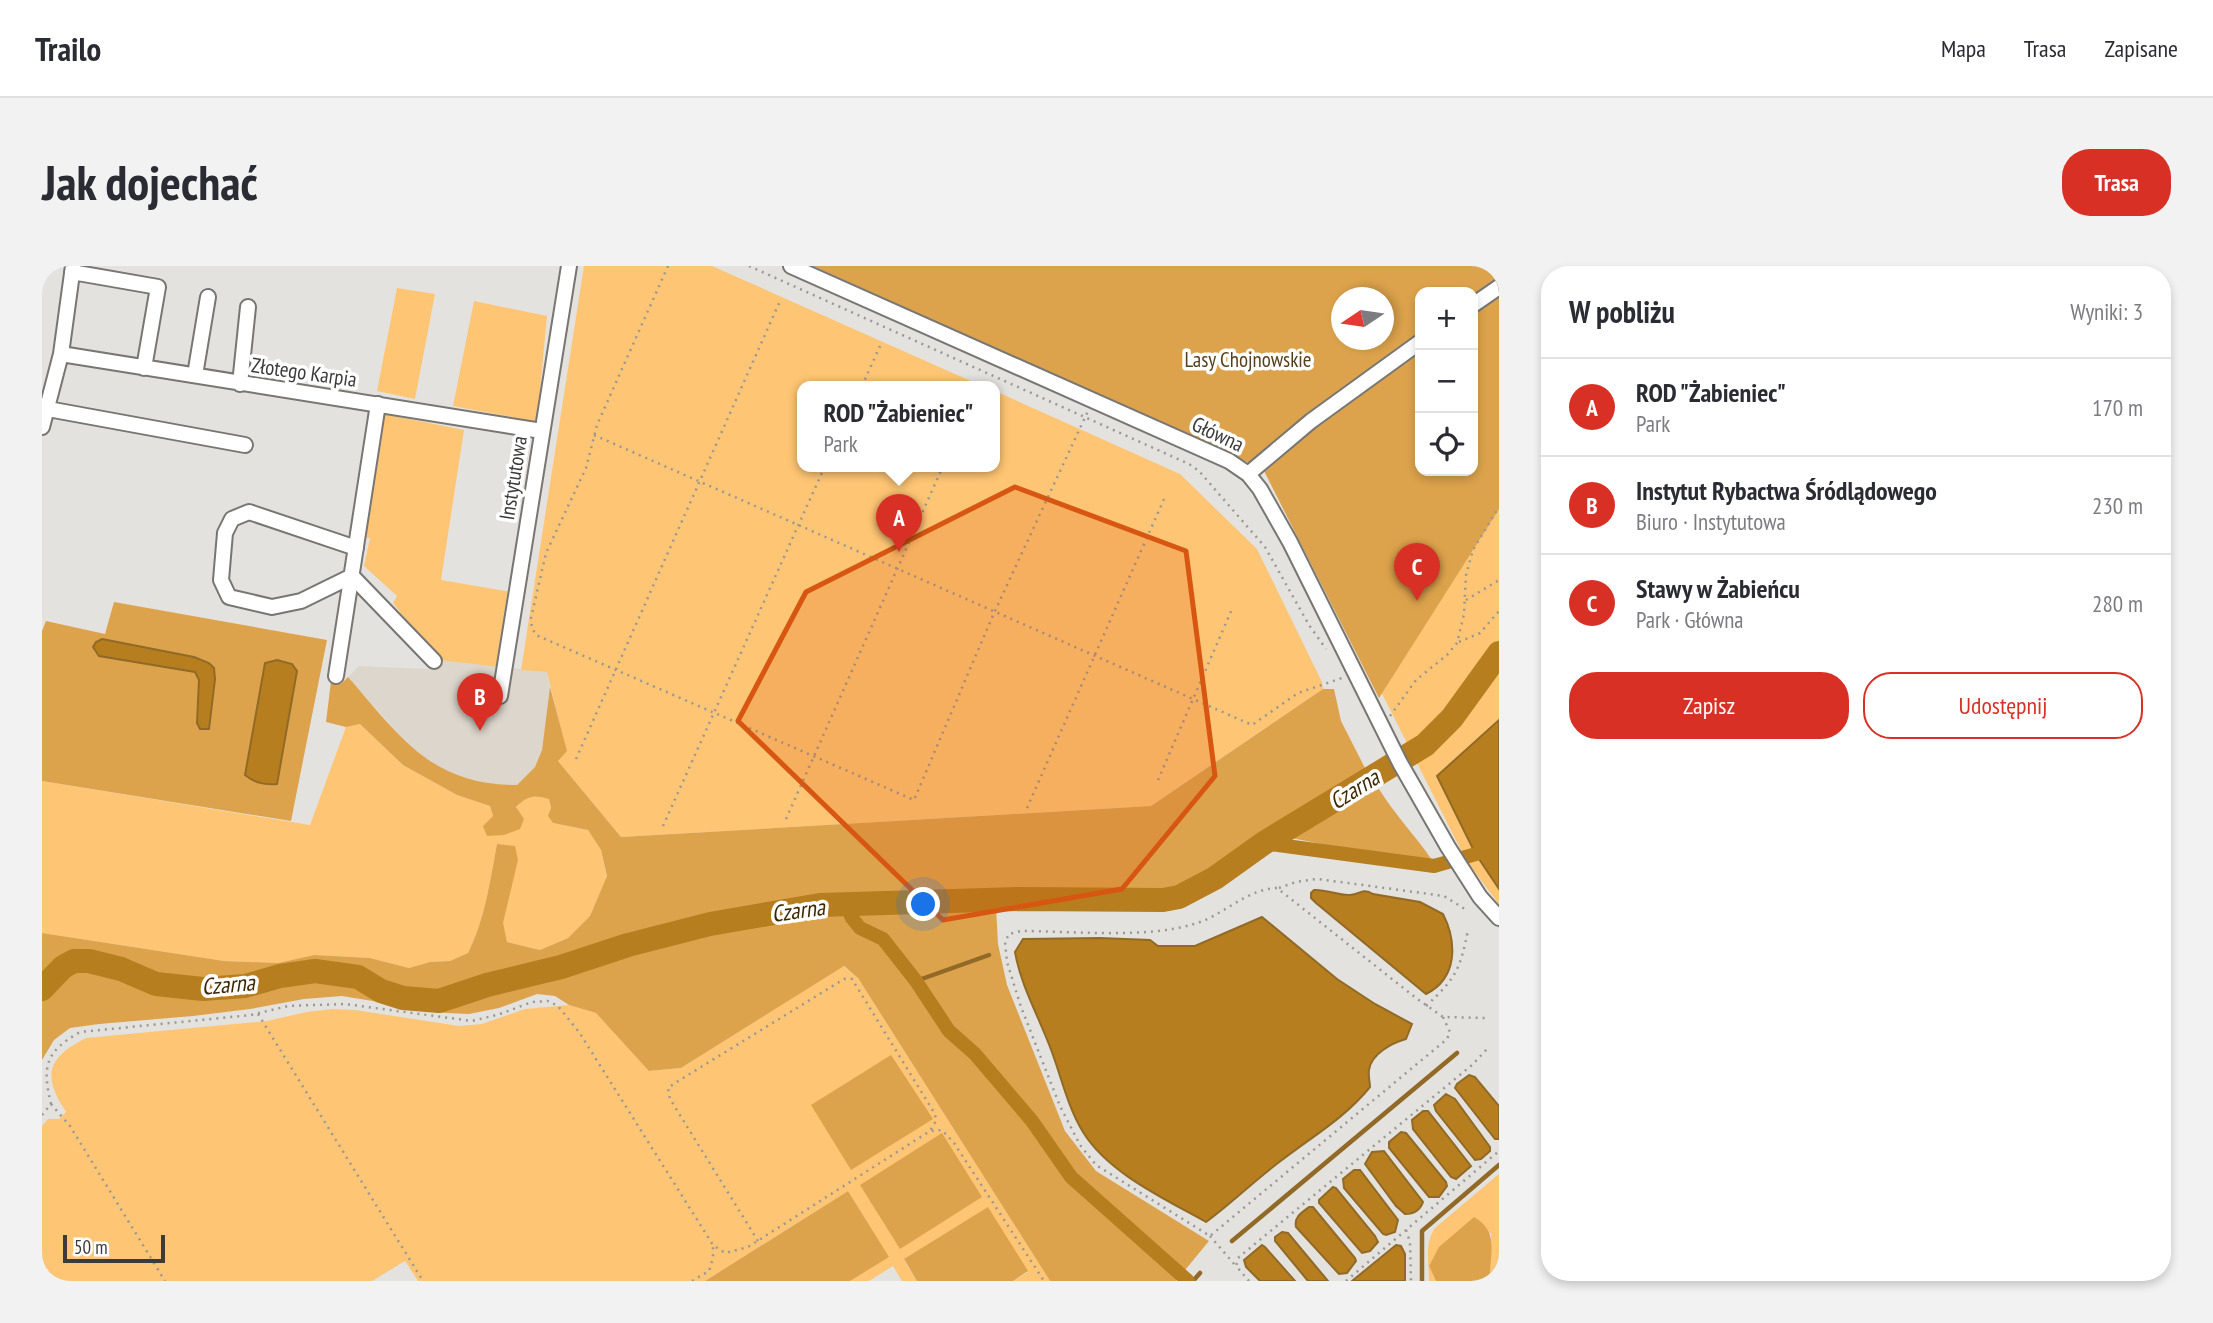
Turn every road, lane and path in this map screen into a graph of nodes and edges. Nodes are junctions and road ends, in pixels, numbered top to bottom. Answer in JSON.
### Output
{"nodes":[{"id":1,"x":569,"y":266,"type":"edge"},
{"id":2,"x":668,"y":266,"type":"edge"},
{"id":3,"x":749,"y":266,"type":"edge"},
{"id":4,"x":791,"y":266,"type":"edge"},
{"id":5,"x":72,"y":269,"type":"edge"},
{"id":6,"x":1499,"y":287,"type":"edge"},
{"id":7,"x":208,"y":297,"type":"dead end"},
{"id":8,"x":780,"y":301,"type":"dead end"},
{"id":9,"x":1478,"y":302,"type":"edge"},
{"id":10,"x":248,"y":307,"type":"dead end"},
{"id":11,"x":880,"y":346,"type":"dead end"},
{"id":12,"x":1415,"y":346,"type":"edge"},
{"id":13,"x":61,"y":354,"type":"junction"},
{"id":14,"x":144,"y":368,"type":"junction"},
{"id":15,"x":195,"y":375,"type":"junction"},
{"id":16,"x":864,"y":381,"type":"edge"},
{"id":17,"x":240,"y":384,"type":"junction"},
{"id":18,"x":1094,"y":401,"type":"junction"},
{"id":19,"x":379,"y":404,"type":"junction"},
{"id":20,"x":48,"y":409,"type":"junction"},
{"id":21,"x":1086,"y":416,"type":"junction"},
{"id":22,"x":42,"y":427,"type":"edge"},
{"id":23,"x":542,"y":431,"type":"junction"},
{"id":24,"x":594,"y":435,"type":"junction"},
{"id":25,"x":245,"y":445,"type":"dead end"},
{"id":26,"x":822,"y":472,"type":"edge"},
{"id":27,"x":940,"y":472,"type":"edge"},
{"id":28,"x":1248,"y":474,"type":"junction"},
{"id":29,"x":699,"y":482,"type":"junction"},
{"id":30,"x":1164,"y":499,"type":"dead end"},
{"id":31,"x":1499,"y":507,"type":"edge"},
{"id":32,"x":798,"y":527,"type":"junction"},
{"id":33,"x":356,"y":548,"type":"junction"},
{"id":34,"x":898,"y":570,"type":"junction"},
{"id":35,"x":352,"y":576,"type":"junction"},
{"id":36,"x":1499,"y":580,"type":"edge"},
{"id":37,"x":1466,"y":600,"type":"junction"},
{"id":38,"x":1232,"y":609,"type":"dead end"},
{"id":39,"x":1499,"y":611,"type":"edge"},
{"id":40,"x":994,"y":613,"type":"junction"},
{"id":41,"x":1457,"y":643,"type":"junction"},
{"id":42,"x":1328,"y":650,"type":"dead end"},
{"id":43,"x":1094,"y":656,"type":"junction"},
{"id":44,"x":434,"y":661,"type":"dead end"},
{"id":45,"x":615,"y":670,"type":"junction"},
{"id":46,"x":1354,"y":673,"type":"junction"},
{"id":47,"x":336,"y":676,"type":"dead end"},
{"id":48,"x":500,"y":696,"type":"dead end"},
{"id":49,"x":1194,"y":700,"type":"junction"},
{"id":50,"x":714,"y":713,"type":"junction"},
{"id":51,"x":1381,"y":727,"type":"junction"},
{"id":52,"x":813,"y":756,"type":"junction"},
{"id":53,"x":576,"y":759,"type":"dead end"},
{"id":54,"x":1158,"y":780,"type":"dead end"},
{"id":55,"x":1027,"y":808,"type":"dead end"},
{"id":56,"x":786,"y":819,"type":"dead end"},
{"id":57,"x":663,"y":826,"type":"dead end"},
{"id":58,"x":1278,"y":888,"type":"junction"},
{"id":59,"x":1468,"y":911,"type":"dead end"},
{"id":60,"x":1499,"y":918,"type":"edge"},
{"id":61,"x":1468,"y":930,"type":"dead end"},
{"id":62,"x":1426,"y":1006,"type":"junction"},
{"id":63,"x":258,"y":1014,"type":"junction"},
{"id":64,"x":1443,"y":1017,"type":"junction"},
{"id":65,"x":1485,"y":1018,"type":"dead end"},
{"id":66,"x":1488,"y":1048,"type":"dead end"},
{"id":67,"x":51,"y":1104,"type":"junction"},
{"id":68,"x":42,"y":1115,"type":"edge"},
{"id":69,"x":930,"y":1131,"type":"junction"},
{"id":70,"x":1499,"y":1151,"type":"edge"},
{"id":71,"x":1406,"y":1230,"type":"junction"},
{"id":72,"x":1210,"y":1236,"type":"junction"},
{"id":73,"x":758,"y":1241,"type":"junction"},
{"id":74,"x":713,"y":1245,"type":"junction"},
{"id":75,"x":1236,"y":1266,"type":"junction"},
{"id":76,"x":165,"y":1281,"type":"edge"},
{"id":77,"x":423,"y":1281,"type":"edge"},
{"id":78,"x":692,"y":1281,"type":"edge"},
{"id":79,"x":1044,"y":1281,"type":"edge"},
{"id":80,"x":1249,"y":1281,"type":"edge"},
{"id":81,"x":1346,"y":1281,"type":"edge"},
{"id":82,"x":1411,"y":1281,"type":"edge"}],
"edges":[{"from":1,"to":23,"type":"street","name":"Instytutowa"},
{"from":2,"to":24,"type":"path"},
{"from":3,"to":21,"type":"path"},
{"from":4,"to":18,"type":"street","name":"Główna"},
{"from":5,"to":13,"type":"street"},
{"from":5,"to":14,"type":"street"},
{"from":6,"to":9,"type":"street"},
{"from":7,"to":15,"type":"street"},
{"from":8,"to":29,"type":"path"},
{"from":10,"to":17,"type":"street"},
{"from":11,"to":16,"type":"path"},
{"from":12,"to":28,"type":"street"},
{"from":13,"to":14,"type":"street","name":"Złotego Karpia"},
{"from":13,"to":20,"type":"street"},
{"from":14,"to":15,"type":"street","name":"Złotego Karpia"},
{"from":15,"to":17,"type":"street","name":"Złotego Karpia"},
{"from":17,"to":19,"type":"street","name":"Złotego Karpia"},
{"from":18,"to":21,"type":"path"},
{"from":18,"to":28,"type":"street","name":"Główna"},
{"from":19,"to":23,"type":"street","name":"Złotego Karpia"},
{"from":19,"to":33,"type":"street"},
{"from":20,"to":22,"type":"street"},
{"from":20,"to":25,"type":"street"},
{"from":21,"to":40,"type":"path"},
{"from":21,"to":42,"type":"path"},
{"from":23,"to":48,"type":"street","name":"Instytutowa"},
{"from":24,"to":29,"type":"path"},
{"from":24,"to":45,"type":"path"},
{"from":26,"to":32,"type":"path"},
{"from":27,"to":34,"type":"path"},
{"from":28,"to":46,"type":"street","name":"Główna"},
{"from":29,"to":32,"type":"path"},
{"from":29,"to":45,"type":"path"},
{"from":30,"to":43,"type":"path"},
{"from":31,"to":37,"type":"path"},
{"from":32,"to":34,"type":"path"},
{"from":32,"to":50,"type":"path"},
{"from":33,"to":35,"type":"street"},
{"from":33,"to":35,"type":"street"},
{"from":34,"to":40,"type":"path"},
{"from":34,"to":52,"type":"path"},
{"from":35,"to":44,"type":"street"},
{"from":35,"to":47,"type":"street"},
{"from":36,"to":37,"type":"path"},
{"from":37,"to":41,"type":"path"},
{"from":38,"to":49,"type":"path"},
{"from":39,"to":41,"type":"path"},
{"from":40,"to":43,"type":"path"},
{"from":40,"to":52,"type":"path"},
{"from":41,"to":51,"type":"path"},
{"from":43,"to":49,"type":"path"},
{"from":43,"to":55,"type":"path"},
{"from":45,"to":50,"type":"path"},
{"from":45,"to":53,"type":"path"},
{"from":46,"to":49,"type":"path"},
{"from":46,"to":51,"type":"street","name":"Główna"},
{"from":49,"to":54,"type":"path"},
{"from":50,"to":52,"type":"path"},
{"from":50,"to":57,"type":"path"},
{"from":51,"to":60,"type":"street","name":"Główna"},
{"from":52,"to":56,"type":"path"},
{"from":58,"to":59,"type":"path"},
{"from":58,"to":62,"type":"path"},
{"from":58,"to":72,"type":"path"},
{"from":61,"to":62,"type":"path"},
{"from":62,"to":64,"type":"path"},
{"from":63,"to":67,"type":"path"},
{"from":63,"to":74,"type":"path"},
{"from":63,"to":77,"type":"path"},
{"from":64,"to":65,"type":"path"},
{"from":64,"to":72,"type":"path"},
{"from":66,"to":75,"type":"path"},
{"from":67,"to":68,"type":"path"},
{"from":67,"to":76,"type":"path"},
{"from":69,"to":73,"type":"path"},
{"from":69,"to":73,"type":"path"},
{"from":69,"to":79,"type":"path"},
{"from":70,"to":71,"type":"path"},
{"from":71,"to":81,"type":"path"},
{"from":71,"to":82,"type":"path"},
{"from":72,"to":75,"type":"path"},
{"from":73,"to":74,"type":"path"},
{"from":74,"to":78,"type":"path"},
{"from":75,"to":80,"type":"path"}]}
